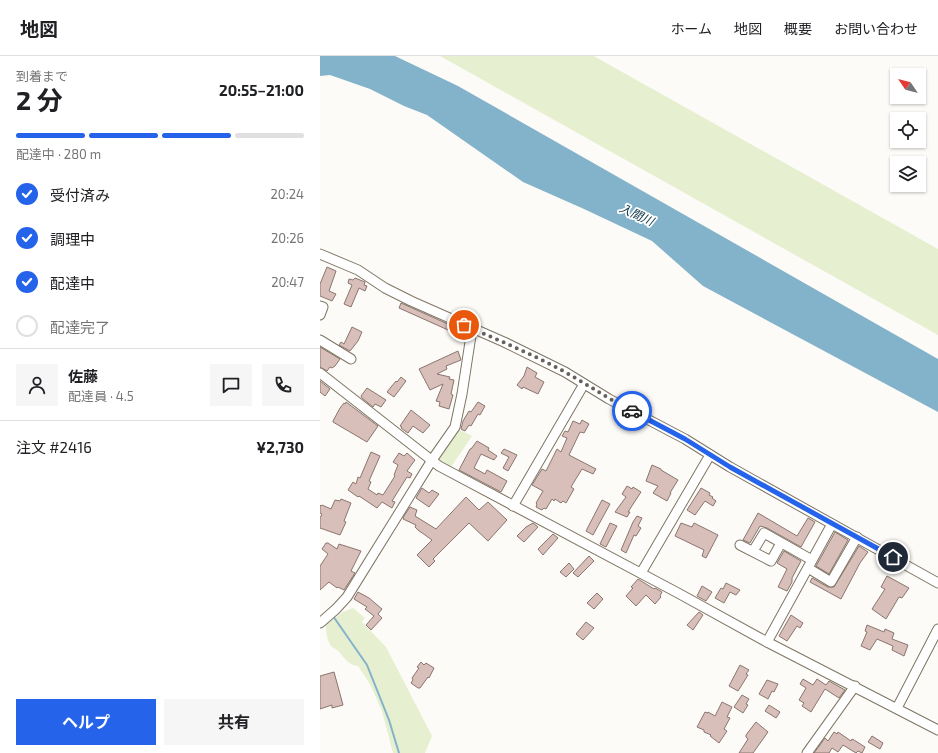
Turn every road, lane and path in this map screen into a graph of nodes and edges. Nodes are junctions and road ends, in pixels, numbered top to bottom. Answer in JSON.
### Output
{"nodes":[{"id":1,"x":320,"y":254,"type":"edge"},
{"id":2,"x":320,"y":306,"type":"edge"},
{"id":3,"x":320,"y":315,"type":"edge"},
{"id":4,"x":472,"y":329,"type":"junction"},
{"id":5,"x":320,"y":340,"type":"edge"},
{"id":6,"x":351,"y":359,"type":"dead end"},
{"id":7,"x":320,"y":373,"type":"edge"},
{"id":8,"x":584,"y":384,"type":"junction"},
{"id":9,"x":710,"y":455,"type":"junction"},
{"id":10,"x":432,"y":460,"type":"junction"},
{"id":11,"x":513,"y":506,"type":"junction"},
{"id":12,"x":832,"y":524,"type":"junction"},
{"id":13,"x":857,"y":537,"type":"junction"},
{"id":14,"x":781,"y":543,"type":"junction"},
{"id":15,"x":740,"y":544,"type":"dead end"},
{"id":16,"x":752,"y":551,"type":"junction"},
{"id":17,"x":810,"y":564,"type":"junction"},
{"id":18,"x":641,"y":573,"type":"junction"},
{"id":19,"x":938,"y":583,"type":"edge"},
{"id":20,"x":320,"y":623,"type":"edge"},
{"id":21,"x":938,"y":629,"type":"edge"},
{"id":22,"x":767,"y":642,"type":"junction"},
{"id":23,"x":855,"y":686,"type":"junction"},
{"id":24,"x":897,"y":708,"type":"junction"},
{"id":25,"x":938,"y":730,"type":"edge"},
{"id":26,"x":807,"y":753,"type":"edge"}],
"edges":[{"from":1,"to":4,"type":"street"},
{"from":2,"to":3,"type":"street"},
{"from":4,"to":8,"type":"street"},
{"from":4,"to":10,"type":"street"},
{"from":5,"to":6,"type":"street"},
{"from":7,"to":10,"type":"street"},
{"from":8,"to":9,"type":"street"},
{"from":8,"to":11,"type":"street"},
{"from":9,"to":12,"type":"street"},
{"from":9,"to":18,"type":"street"},
{"from":10,"to":11,"type":"street"},
{"from":10,"to":20,"type":"street"},
{"from":11,"to":18,"type":"street"},
{"from":12,"to":13,"type":"street"},
{"from":12,"to":17,"type":"street"},
{"from":13,"to":17,"type":"street"},
{"from":13,"to":19,"type":"street"},
{"from":14,"to":16,"type":"street"},
{"from":14,"to":16,"type":"street"},
{"from":14,"to":17,"type":"street"},
{"from":15,"to":16,"type":"street"},
{"from":17,"to":22,"type":"street"},
{"from":18,"to":22,"type":"street"},
{"from":21,"to":24,"type":"street"},
{"from":22,"to":23,"type":"street"},
{"from":23,"to":24,"type":"street"},
{"from":23,"to":26,"type":"street"},
{"from":24,"to":25,"type":"street"}]}
